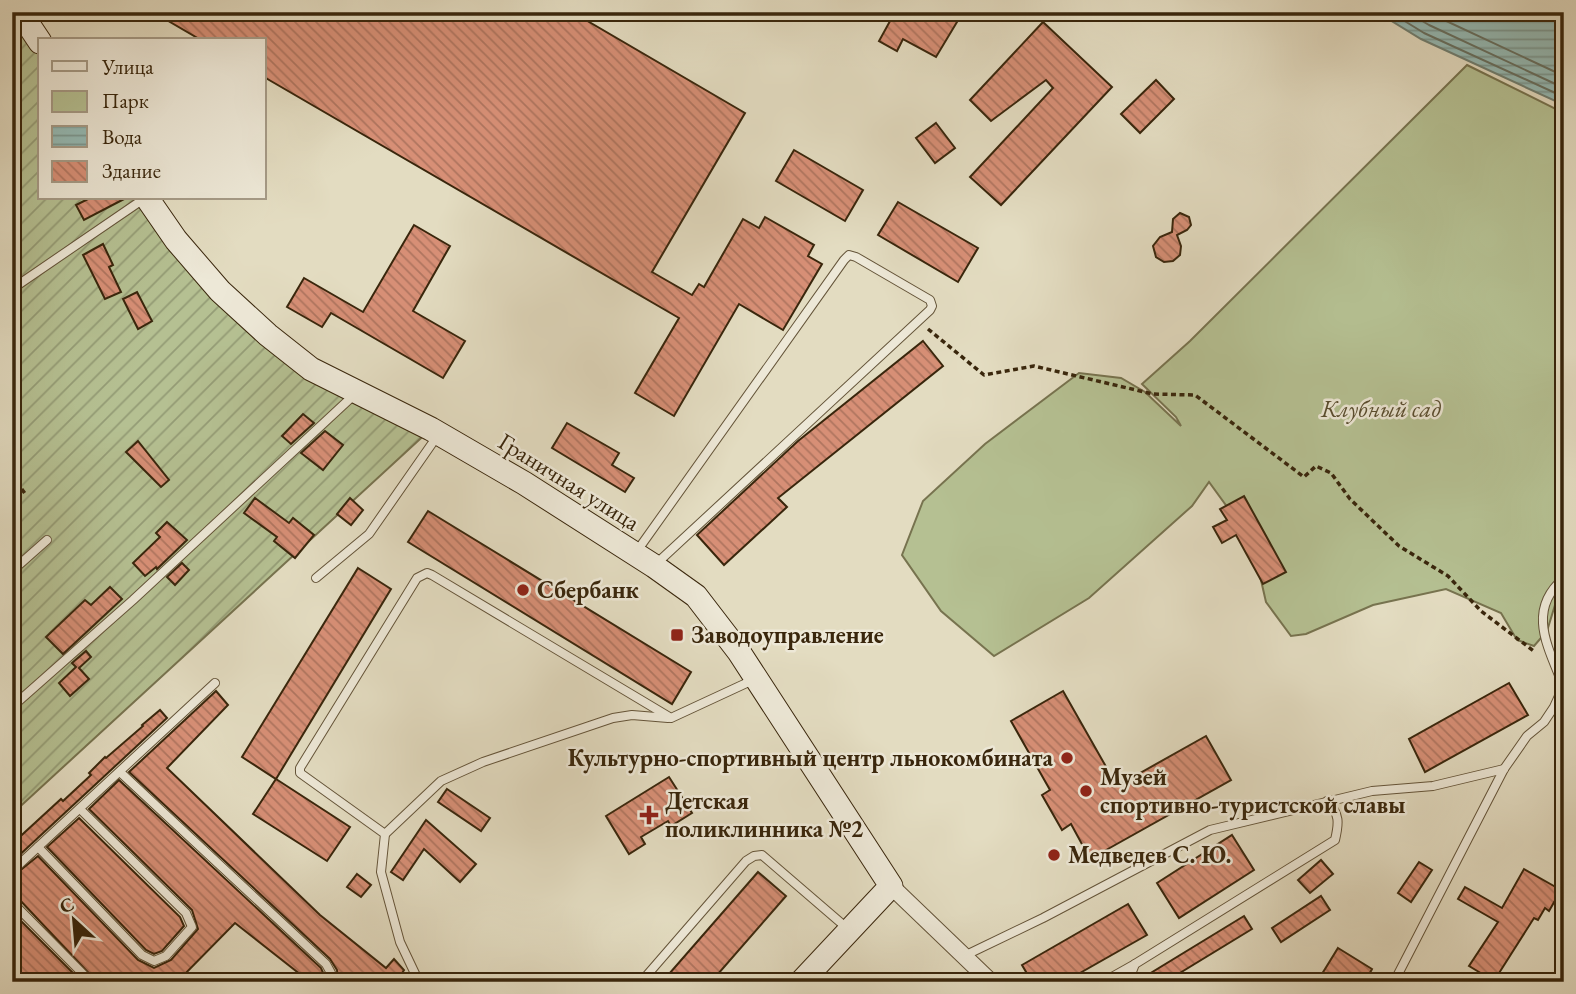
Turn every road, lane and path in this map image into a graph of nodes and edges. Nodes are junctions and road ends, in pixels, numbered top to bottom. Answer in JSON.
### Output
{"nodes":[{"id":1,"x":20,"y":12,"type":"edge"},
{"id":2,"x":38,"y":39,"type":"edge"},
{"id":3,"x":143,"y":200,"type":"edge"},
{"id":4,"x":147,"y":200,"type":"edge"},
{"id":5,"x":12,"y":289,"type":"edge"},
{"id":6,"x":918,"y":321,"type":"junction"},
{"id":7,"x":357,"y":392,"type":"junction"},
{"id":8,"x":439,"y":433,"type":"junction"},
{"id":9,"x":12,"y":475,"type":"edge"},
{"id":10,"x":26,"y":495,"type":"dead end"},
{"id":11,"x":47,"y":540,"type":"dead end"},
{"id":12,"x":644,"y":560,"type":"junction"},
{"id":13,"x":12,"y":571,"type":"edge"},
{"id":14,"x":316,"y":578,"type":"dead end"},
{"id":15,"x":1564,"y":578,"type":"edge"},
{"id":16,"x":1556,"y":668,"type":"junction"},
{"id":17,"x":756,"y":679,"type":"junction"},
{"id":18,"x":215,"y":683,"type":"dead end"},
{"id":19,"x":1563,"y":685,"type":"edge"},
{"id":20,"x":12,"y":707,"type":"edge"},
{"id":21,"x":671,"y":718,"type":"junction"},
{"id":22,"x":1504,"y":769,"type":"junction"},
{"id":23,"x":120,"y":772,"type":"junction"},
{"id":24,"x":1327,"y":801,"type":"junction"},
{"id":25,"x":80,"y":809,"type":"junction"},
{"id":26,"x":385,"y":834,"type":"junction"},
{"id":27,"x":38,"y":847,"type":"junction"},
{"id":28,"x":12,"y":871,"type":"edge"},
{"id":29,"x":891,"y":886,"type":"junction"},
{"id":30,"x":12,"y":902,"type":"edge"},
{"id":31,"x":849,"y":930,"type":"junction"},
{"id":32,"x":964,"y":956,"type":"junction"},
{"id":33,"x":1135,"y":964,"type":"junction"},
{"id":34,"x":92,"y":982,"type":"edge"},
{"id":35,"x":331,"y":982,"type":"edge"},
{"id":36,"x":419,"y":982,"type":"edge"},
{"id":37,"x":641,"y":982,"type":"edge"},
{"id":38,"x":801,"y":982,"type":"edge"},
{"id":39,"x":991,"y":982,"type":"edge"},
{"id":40,"x":1103,"y":982,"type":"edge"},
{"id":41,"x":1128,"y":982,"type":"edge"},
{"id":42,"x":1394,"y":982,"type":"edge"}],
"edges":[{"from":1,"to":2,"type":"street"},
{"from":3,"to":5,"type":"lane"},
{"from":4,"to":7,"type":"street","name":"Граничная улица"},
{"from":6,"to":12,"type":"lane"},
{"from":6,"to":12,"type":"lane"},
{"from":6,"to":16,"type":"path"},
{"from":7,"to":8,"type":"street","name":"Граничная улица"},
{"from":7,"to":20,"type":"lane"},
{"from":8,"to":12,"type":"street","name":"Граничная улица"},
{"from":8,"to":14,"type":"lane"},
{"from":9,"to":10,"type":"path"},
{"from":11,"to":13,"type":"lane"},
{"from":12,"to":17,"type":"street","name":"Граничная улица"},
{"from":15,"to":16,"type":"lane"},
{"from":16,"to":19,"type":"lane"},
{"from":17,"to":21,"type":"lane"},
{"from":17,"to":29,"type":"street","name":"Граничная улица"},
{"from":18,"to":23,"type":"lane"},
{"from":19,"to":22,"type":"lane"},
{"from":21,"to":26,"type":"lane"},
{"from":21,"to":26,"type":"lane"},
{"from":22,"to":24,"type":"lane"},
{"from":22,"to":42,"type":"lane"},
{"from":23,"to":25,"type":"lane"},
{"from":23,"to":35,"type":"lane"},
{"from":24,"to":32,"type":"lane"},
{"from":24,"to":33,"type":"lane"},
{"from":25,"to":27,"type":"lane"},
{"from":25,"to":27,"type":"lane"},
{"from":26,"to":36,"type":"lane"},
{"from":27,"to":28,"type":"lane"},
{"from":29,"to":31,"type":"street"},
{"from":29,"to":32,"type":"street"},
{"from":30,"to":34,"type":"lane"},
{"from":31,"to":37,"type":"lane"},
{"from":31,"to":38,"type":"street"},
{"from":32,"to":39,"type":"street"},
{"from":33,"to":40,"type":"lane"},
{"from":33,"to":41,"type":"lane"}]}
